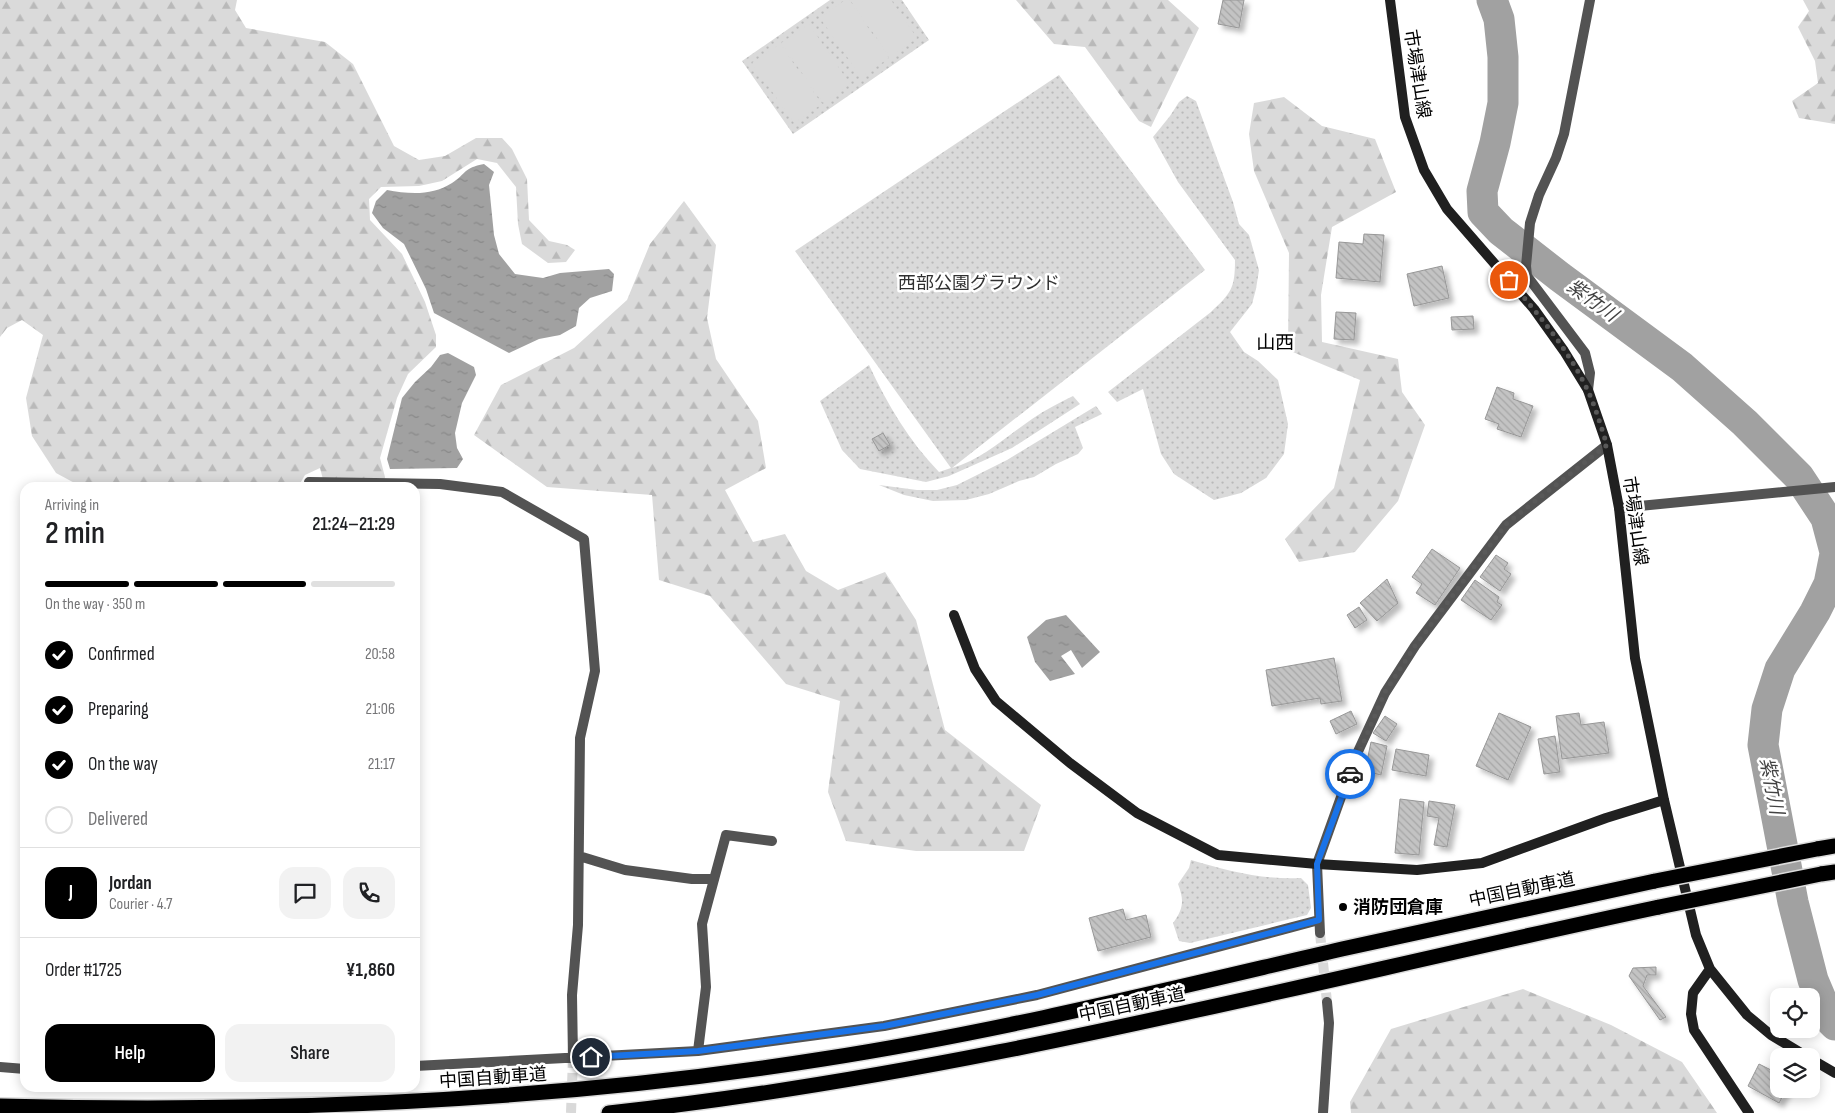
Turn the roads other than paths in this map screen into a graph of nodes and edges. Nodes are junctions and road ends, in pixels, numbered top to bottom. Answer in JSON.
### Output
{"nodes":[{"id":1,"x":1390,"y":0,"type":"edge"},
{"id":2,"x":1590,"y":0,"type":"edge"},
{"id":3,"x":1588,"y":390,"type":"junction"},
{"id":4,"x":1607,"y":445,"type":"junction"},
{"id":5,"x":420,"y":484,"type":"edge"},
{"id":6,"x":1835,"y":487,"type":"edge"},
{"id":7,"x":1619,"y":508,"type":"junction"},
{"id":8,"x":954,"y":615,"type":"dead end"},
{"id":9,"x":1664,"y":800,"type":"junction"},
{"id":10,"x":772,"y":842,"type":"dead end"},
{"id":11,"x":1835,"y":846,"type":"edge"},
{"id":12,"x":579,"y":856,"type":"junction"},
{"id":13,"x":1317,"y":864,"type":"junction"},
{"id":14,"x":1828,"y":873,"type":"edge"},
{"id":15,"x":714,"y":879,"type":"junction"},
{"id":16,"x":1319,"y":920,"type":"junction"},
{"id":17,"x":1320,"y":933,"type":"tunnel mouth"},
{"id":18,"x":1710,"y":968,"type":"junction"},
{"id":19,"x":1327,"y":1002,"type":"tunnel mouth"},
{"id":20,"x":1793,"y":1048,"type":"edge"},
{"id":21,"x":698,"y":1051,"type":"junction"},
{"id":22,"x":573,"y":1058,"type":"junction"},
{"id":23,"x":1820,"y":1064,"type":"edge"},
{"id":24,"x":420,"y":1066,"type":"edge"},
{"id":25,"x":0,"y":1067,"type":"edge"},
{"id":26,"x":20,"y":1069,"type":"edge"},
{"id":27,"x":1835,"y":1073,"type":"edge"},
{"id":28,"x":0,"y":1106,"type":"edge"},
{"id":29,"x":609,"y":1113,"type":"edge"},
{"id":30,"x":1323,"y":1113,"type":"edge"},
{"id":31,"x":1749,"y":1113,"type":"edge"}],
"edges":[{"from":1,"to":3,"type":"main road","name":"市場津山線"},
{"from":2,"to":3,"type":"street"},
{"from":3,"to":4,"type":"main road","name":"市場津山線"},
{"from":4,"to":7,"type":"main road","name":"市場津山線"},
{"from":4,"to":13,"type":"street"},
{"from":5,"to":12,"type":"street"},
{"from":6,"to":7,"type":"street"},
{"from":7,"to":9,"type":"main road","name":"市場津山線"},
{"from":8,"to":13,"type":"main road"},
{"from":9,"to":13,"type":"main road"},
{"from":9,"to":18,"type":"main road","name":"市場津山線"},
{"from":10,"to":15,"type":"street"},
{"from":11,"to":28,"type":"highway","name":"中国自動車道","bridge":true},
{"from":12,"to":15,"type":"street"},
{"from":12,"to":22,"type":"street"},
{"from":13,"to":16,"type":"street"},
{"from":14,"to":29,"type":"highway","name":"中国自動車道","bridge":true},
{"from":15,"to":21,"type":"street"},
{"from":16,"to":17,"type":"street"},
{"from":16,"to":21,"type":"street"},
{"from":18,"to":20,"type":"main road","name":"市場津山線"},
{"from":18,"to":31,"type":"main road"},
{"from":19,"to":30,"type":"street"},
{"from":21,"to":22,"type":"street"},
{"from":22,"to":24,"type":"street"},
{"from":23,"to":27,"type":"main road"},
{"from":25,"to":26,"type":"street"}]}
